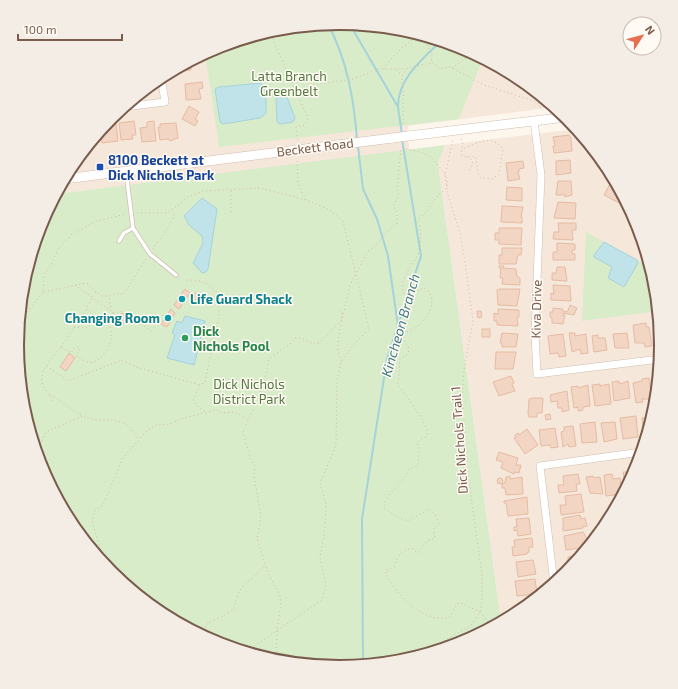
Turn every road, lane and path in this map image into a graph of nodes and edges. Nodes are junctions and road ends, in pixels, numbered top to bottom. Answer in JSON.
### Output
{"nodes":[{"id":1,"x":272,"y":37,"type":"edge"},
{"id":2,"x":414,"y":39,"type":"edge"},
{"id":3,"x":425,"y":41,"type":"edge"},
{"id":4,"x":468,"y":57,"type":"edge"},
{"id":5,"x":432,"y":62,"type":"junction"},
{"id":6,"x":407,"y":68,"type":"junction"},
{"id":7,"x":452,"y":68,"type":"junction"},
{"id":8,"x":384,"y":69,"type":"junction"},
{"id":9,"x":396,"y":69,"type":"junction"},
{"id":10,"x":291,"y":76,"type":"junction"},
{"id":11,"x":403,"y":76,"type":"junction"},
{"id":12,"x":163,"y":84,"type":"edge"},
{"id":13,"x":316,"y":85,"type":"junction"},
{"id":14,"x":298,"y":92,"type":"junction"},
{"id":15,"x":134,"y":106,"type":"edge"},
{"id":16,"x":543,"y":112,"type":"dead end"},
{"id":17,"x":558,"y":118,"type":"edge"},
{"id":18,"x":534,"y":121,"type":"junction"},
{"id":19,"x":403,"y":124,"type":"dead end"},
{"id":20,"x":454,"y":139,"type":"dead end"},
{"id":21,"x":461,"y":139,"type":"dead end"},
{"id":22,"x":298,"y":142,"type":"dead end"},
{"id":23,"x":462,"y":149,"type":"junction"},
{"id":24,"x":467,"y":157,"type":"junction"},
{"id":25,"x":297,"y":161,"type":"dead end"},
{"id":26,"x":125,"y":171,"type":"junction"},
{"id":27,"x":469,"y":171,"type":"dead end"},
{"id":28,"x":445,"y":175,"type":"junction"},
{"id":29,"x":71,"y":178,"type":"edge"},
{"id":30,"x":447,"y":188,"type":"junction"},
{"id":31,"x":231,"y":190,"type":"junction"},
{"id":32,"x":306,"y":200,"type":"junction"},
{"id":33,"x":173,"y":211,"type":"junction"},
{"id":34,"x":137,"y":213,"type":"dead end"},
{"id":35,"x":127,"y":214,"type":"dead end"},
{"id":36,"x":231,"y":214,"type":"dead end"},
{"id":37,"x":133,"y":228,"type":"junction"},
{"id":38,"x":119,"y":241,"type":"dead end"},
{"id":39,"x":150,"y":254,"type":"junction"},
{"id":40,"x":356,"y":272,"type":"junction"},
{"id":41,"x":176,"y":275,"type":"dead end"},
{"id":42,"x":187,"y":280,"type":"dead end"},
{"id":43,"x":75,"y":285,"type":"junction"},
{"id":44,"x":43,"y":292,"type":"junction"},
{"id":45,"x":96,"y":292,"type":"junction"},
{"id":46,"x":109,"y":296,"type":"junction"},
{"id":47,"x":92,"y":299,"type":"junction"},
{"id":48,"x":86,"y":309,"type":"junction"},
{"id":49,"x":340,"y":310,"type":"dead end"},
{"id":50,"x":111,"y":311,"type":"junction"},
{"id":51,"x":26,"y":312,"type":"edge"},
{"id":52,"x":113,"y":313,"type":"junction"},
{"id":53,"x":165,"y":313,"type":"dead end"},
{"id":54,"x":342,"y":320,"type":"junction"},
{"id":55,"x":74,"y":327,"type":"junction"},
{"id":56,"x":61,"y":347,"type":"junction"},
{"id":57,"x":653,"y":360,"type":"edge"},
{"id":58,"x":341,"y":362,"type":"junction"},
{"id":59,"x":47,"y":366,"type":"junction"},
{"id":60,"x":200,"y":384,"type":"junction"},
{"id":61,"x":50,"y":395,"type":"junction"},
{"id":62,"x":53,"y":401,"type":"dead end"},
{"id":63,"x":207,"y":413,"type":"junction"},
{"id":64,"x":83,"y":416,"type":"junction"},
{"id":65,"x":248,"y":419,"type":"junction"},
{"id":66,"x":139,"y":438,"type":"junction"},
{"id":67,"x":40,"y":444,"type":"edge"},
{"id":68,"x":634,"y":453,"type":"edge"},
{"id":69,"x":101,"y":550,"type":"edge"},
{"id":70,"x":265,"y":564,"type":"junction"},
{"id":71,"x":553,"y":575,"type":"edge"},
{"id":72,"x":480,"y":612,"type":"junction"},
{"id":73,"x":488,"y":622,"type":"edge"},
{"id":74,"x":205,"y":629,"type":"edge"},
{"id":75,"x":277,"y":630,"type":"junction"},
{"id":76,"x":443,"y":642,"type":"edge"},
{"id":77,"x":253,"y":648,"type":"edge"},
{"id":78,"x":276,"y":653,"type":"edge"}],
"edges":[{"from":1,"to":10,"type":"path"},
{"from":2,"to":8,"type":"path"},
{"from":3,"to":5,"type":"path"},
{"from":4,"to":7,"type":"path"},
{"from":5,"to":6,"type":"path"},
{"from":5,"to":7,"type":"path"},
{"from":6,"to":9,"type":"path"},
{"from":6,"to":11,"type":"path"},
{"from":7,"to":16,"type":"path"},
{"from":8,"to":9,"type":"path"},
{"from":8,"to":13,"type":"path"},
{"from":9,"to":11,"type":"path"},
{"from":10,"to":13,"type":"path"},
{"from":10,"to":14,"type":"path"},
{"from":11,"to":19,"type":"path"},
{"from":12,"to":15,"type":"street"},
{"from":13,"to":14,"type":"path"},
{"from":14,"to":22,"type":"path"},
{"from":17,"to":18,"type":"street","name":"Beckett Road"},
{"from":18,"to":26,"type":"street","name":"Beckett Road","bridge":true},
{"from":18,"to":57,"type":"street","name":"Kiva Drive"},
{"from":20,"to":28,"type":"path","name":"Dick Nichols Trail 1"},
{"from":21,"to":23,"type":"path"},
{"from":23,"to":24,"type":"path"},
{"from":23,"to":24,"type":"path"},
{"from":24,"to":27,"type":"path"},
{"from":25,"to":32,"type":"path"},
{"from":26,"to":29,"type":"street","name":"Beckett Road"},
{"from":26,"to":37,"type":"lane"},
{"from":28,"to":30,"type":"path","name":"Dick Nichols Trail 1"},
{"from":28,"to":40,"type":"path"},
{"from":30,"to":72,"type":"path","name":"Dick Nichols Trail 1"},
{"from":30,"to":72,"type":"path"},
{"from":31,"to":32,"type":"path"},
{"from":31,"to":33,"type":"path"},
{"from":31,"to":36,"type":"path"},
{"from":32,"to":40,"type":"path"},
{"from":33,"to":34,"type":"path"},
{"from":33,"to":39,"type":"path"},
{"from":35,"to":44,"type":"path"},
{"from":37,"to":38,"type":"lane"},
{"from":37,"to":39,"type":"lane"},
{"from":39,"to":41,"type":"lane"},
{"from":39,"to":46,"type":"path"},
{"from":40,"to":54,"type":"path"},
{"from":40,"to":58,"type":"path"},
{"from":42,"to":60,"type":"path"},
{"from":43,"to":44,"type":"path"},
{"from":43,"to":45,"type":"path"},
{"from":43,"to":47,"type":"path"},
{"from":44,"to":51,"type":"path"},
{"from":45,"to":46,"type":"path"},
{"from":45,"to":47,"type":"path"},
{"from":46,"to":50,"type":"path"},
{"from":47,"to":48,"type":"path"},
{"from":47,"to":50,"type":"path"},
{"from":48,"to":55,"type":"path"},
{"from":48,"to":55,"type":"path"},
{"from":49,"to":54,"type":"path"},
{"from":50,"to":52,"type":"path"},
{"from":52,"to":53,"type":"path"},
{"from":52,"to":56,"type":"path"},
{"from":54,"to":58,"type":"path"},
{"from":54,"to":65,"type":"path"},
{"from":55,"to":56,"type":"path"},
{"from":56,"to":59,"type":"path"},
{"from":58,"to":75,"type":"path"},
{"from":59,"to":60,"type":"path"},
{"from":59,"to":61,"type":"path"},
{"from":60,"to":63,"type":"path"},
{"from":61,"to":62,"type":"path"},
{"from":61,"to":64,"type":"path"},
{"from":63,"to":65,"type":"path"},
{"from":63,"to":66,"type":"path"},
{"from":64,"to":66,"type":"path"},
{"from":64,"to":67,"type":"path"},
{"from":65,"to":70,"type":"path"},
{"from":66,"to":69,"type":"path"},
{"from":68,"to":71,"type":"street"},
{"from":70,"to":74,"type":"path"},
{"from":70,"to":75,"type":"path"},
{"from":72,"to":73,"type":"path"},
{"from":72,"to":76,"type":"path"},
{"from":75,"to":77,"type":"path"},
{"from":75,"to":78,"type":"path"}]}
